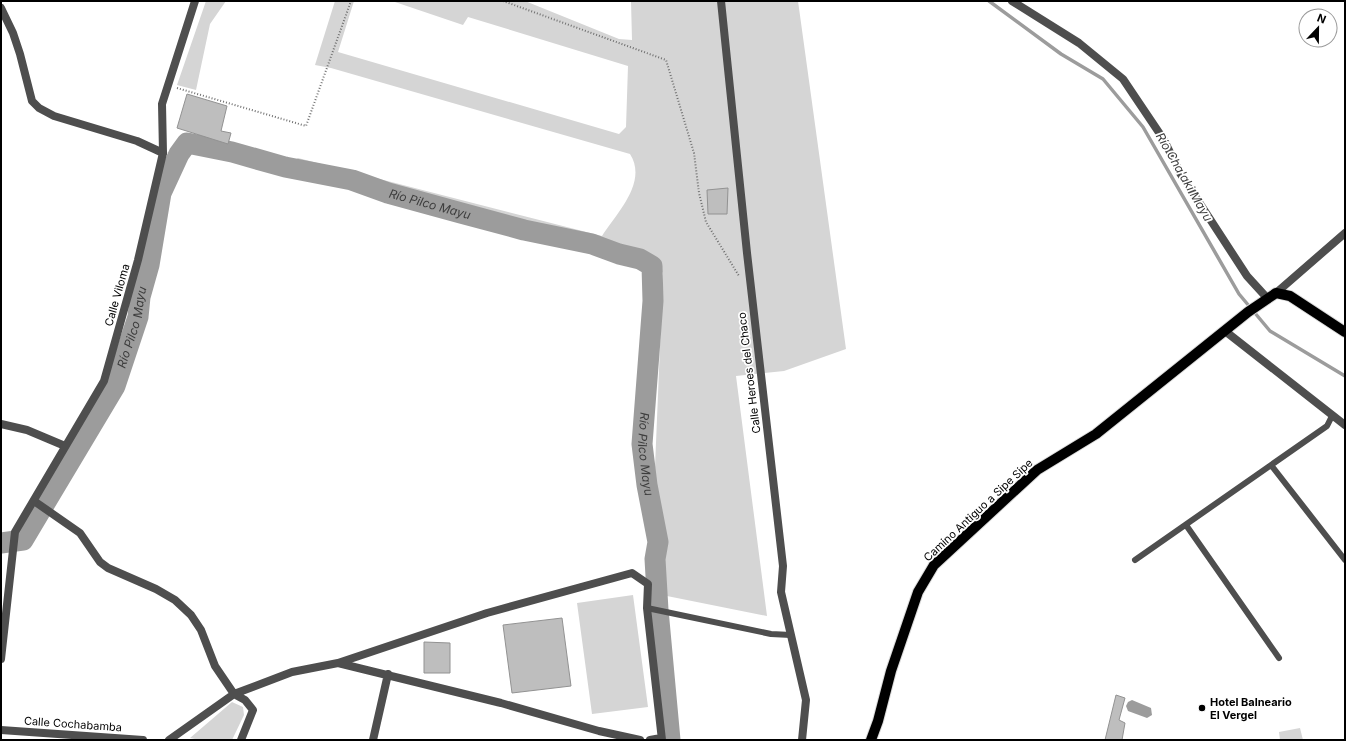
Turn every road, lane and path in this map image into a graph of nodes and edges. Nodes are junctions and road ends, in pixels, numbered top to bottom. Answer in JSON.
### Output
{"nodes":[{"id":1,"x":195,"y":1,"type":"edge"},
{"id":2,"x":351,"y":1,"type":"edge"},
{"id":3,"x":503,"y":1,"type":"edge"},
{"id":4,"x":722,"y":1,"type":"edge"},
{"id":5,"x":1012,"y":1,"type":"edge"},
{"id":6,"x":1,"y":8,"type":"edge"},
{"id":7,"x":168,"y":85,"type":"junction"},
{"id":8,"x":163,"y":153,"type":"junction"},
{"id":9,"x":1345,"y":233,"type":"edge"},
{"id":10,"x":752,"y":296,"type":"junction"},
{"id":11,"x":1269,"y":298,"type":"junction"},
{"id":12,"x":1225,"y":331,"type":"junction"},
{"id":13,"x":1345,"y":332,"type":"edge"},
{"id":14,"x":1332,"y":416,"type":"junction"},
{"id":15,"x":1,"y":424,"type":"edge"},
{"id":16,"x":1345,"y":425,"type":"edge"},
{"id":17,"x":65,"y":446,"type":"junction"},
{"id":18,"x":1271,"y":465,"type":"junction"},
{"id":19,"x":35,"y":502,"type":"junction"},
{"id":20,"x":1186,"y":525,"type":"junction"},
{"id":21,"x":1135,"y":560,"type":"dead end"},
{"id":22,"x":1345,"y":560,"type":"edge"},
{"id":23,"x":647,"y":608,"type":"junction"},
{"id":24,"x":791,"y":635,"type":"junction"},
{"id":25,"x":1279,"y":658,"type":"dead end"},
{"id":26,"x":1,"y":659,"type":"edge"},
{"id":27,"x":338,"y":663,"type":"junction"},
{"id":28,"x":388,"y":674,"type":"junction"},
{"id":29,"x":234,"y":694,"type":"junction"},
{"id":30,"x":1,"y":730,"type":"edge"},
{"id":31,"x":661,"y":739,"type":"edge"},
{"id":32,"x":143,"y":740,"type":"edge"},
{"id":33,"x":169,"y":740,"type":"edge"},
{"id":34,"x":241,"y":740,"type":"edge"},
{"id":35,"x":374,"y":740,"type":"edge"},
{"id":36,"x":640,"y":740,"type":"edge"},
{"id":37,"x":650,"y":740,"type":"edge"},
{"id":38,"x":802,"y":740,"type":"edge"},
{"id":39,"x":870,"y":740,"type":"edge"}],
"edges":[{"from":1,"to":7,"type":"street","name":"Calle Viloma"},
{"from":2,"to":7,"type":"path"},
{"from":3,"to":10,"type":"path"},
{"from":4,"to":10,"type":"street","name":"Calle Heroes del Chaco"},
{"from":5,"to":11,"type":"street"},
{"from":6,"to":8,"type":"street"},
{"from":7,"to":8,"type":"street","name":"Calle Viloma"},
{"from":8,"to":17,"type":"street","name":"Calle Viloma"},
{"from":9,"to":11,"type":"street"},
{"from":10,"to":24,"type":"street","name":"Calle Heroes del Chaco"},
{"from":11,"to":12,"type":"main road","name":"Camino Antiguo a Sipe Sipe"},
{"from":11,"to":13,"type":"main road"},
{"from":12,"to":14,"type":"street"},
{"from":12,"to":39,"type":"main road","name":"Camino Antiguo a Sipe Sipe"},
{"from":14,"to":16,"type":"street"},
{"from":14,"to":18,"type":"lane"},
{"from":15,"to":17,"type":"street"},
{"from":17,"to":19,"type":"street","name":"Calle Viloma"},
{"from":18,"to":20,"type":"lane"},
{"from":18,"to":22,"type":"lane"},
{"from":19,"to":26,"type":"street","name":"Calle Viloma"},
{"from":19,"to":29,"type":"street"},
{"from":20,"to":21,"type":"lane"},
{"from":20,"to":25,"type":"lane"},
{"from":23,"to":24,"type":"lane"},
{"from":23,"to":27,"type":"street"},
{"from":23,"to":31,"type":"street"},
{"from":24,"to":38,"type":"street","name":"Calle Heroes del Chaco"},
{"from":27,"to":28,"type":"street"},
{"from":27,"to":29,"type":"street"},
{"from":28,"to":35,"type":"street"},
{"from":28,"to":36,"type":"street"},
{"from":29,"to":33,"type":"street"},
{"from":29,"to":34,"type":"street"},
{"from":30,"to":32,"type":"street","name":"Calle Cochabamba"},
{"from":31,"to":37,"type":"street"}]}
